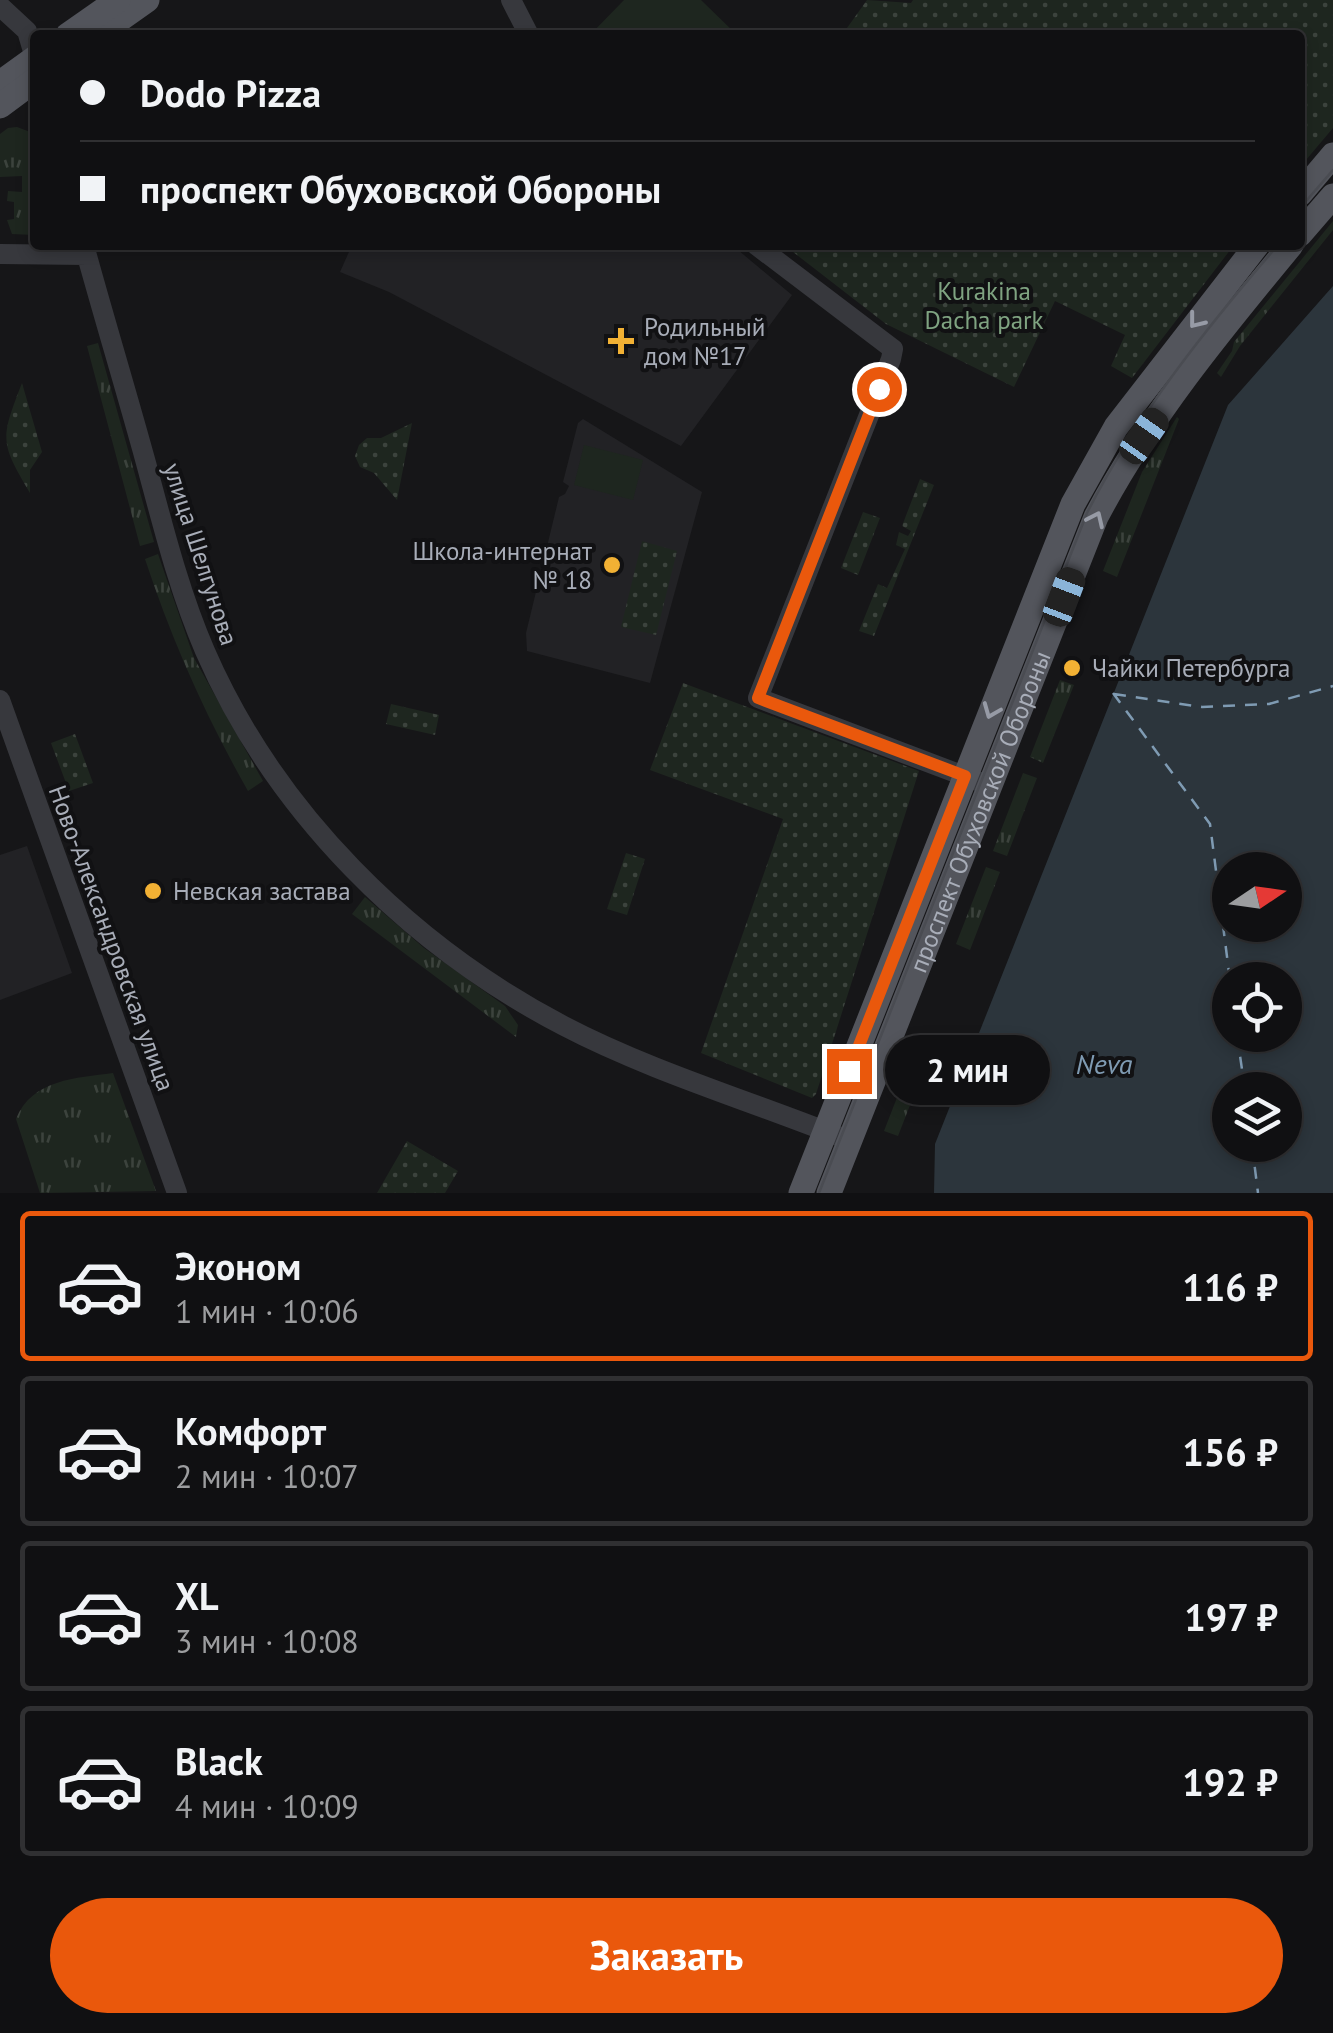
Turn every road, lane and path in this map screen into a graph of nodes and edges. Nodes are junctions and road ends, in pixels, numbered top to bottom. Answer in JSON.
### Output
{"nodes":[{"id":1,"x":147,"y":0,"type":"edge"},
{"id":2,"x":511,"y":0,"type":"edge"},
{"id":3,"x":0,"y":6,"type":"edge"},
{"id":4,"x":104,"y":14,"type":"edge"},
{"id":5,"x":77,"y":30,"type":"edge"},
{"id":6,"x":526,"y":30,"type":"edge"},
{"id":7,"x":30,"y":43,"type":"edge"},
{"id":8,"x":30,"y":62,"type":"edge"},
{"id":9,"x":0,"y":83,"type":"edge"},
{"id":10,"x":30,"y":84,"type":"edge"},
{"id":11,"x":0,"y":106,"type":"edge"},
{"id":12,"x":1333,"y":155,"type":"edge"},
{"id":13,"x":1305,"y":188,"type":"edge"},
{"id":14,"x":1333,"y":196,"type":"edge"},
{"id":15,"x":1305,"y":228,"type":"edge"},
{"id":16,"x":86,"y":250,"type":"edge"},
{"id":17,"x":763,"y":250,"type":"edge"},
{"id":18,"x":1254,"y":250,"type":"edge"},
{"id":19,"x":1287,"y":250,"type":"edge"},
{"id":20,"x":0,"y":254,"type":"edge"},
{"id":21,"x":0,"y":700,"type":"edge"},
{"id":22,"x":965,"y":776,"type":"junction"},
{"id":23,"x":990,"y":786,"type":"junction"},
{"id":24,"x":837,"y":1136,"type":"junction"},
{"id":25,"x":177,"y":1193,"type":"edge"},
{"id":26,"x":801,"y":1193,"type":"edge"},
{"id":27,"x":829,"y":1193,"type":"edge"}],
"edges":[{"from":1,"to":4,"type":"main road"},
{"from":2,"to":6,"type":"street"},
{"from":3,"to":7,"type":"street"},
{"from":4,"to":5,"type":"main road"},
{"from":8,"to":9,"type":"main road"},
{"from":10,"to":11,"type":"main road"},
{"from":12,"to":13,"type":"main road"},
{"from":14,"to":15,"type":"main road"},
{"from":16,"to":20,"type":"street"},
{"from":16,"to":24,"type":"street","name":"улица Шелгунова"},
{"from":17,"to":22,"type":"street"},
{"from":18,"to":22,"type":"main road","name":"проспект Обуховской Обороны","one_way":true},
{"from":23,"to":19,"type":"main road","name":"проспект Обуховской Обороны","one_way":true},
{"from":21,"to":25,"type":"street","name":"Ново-Александровская улица"},
{"from":22,"to":23,"type":"street"},
{"from":22,"to":24,"type":"main road","name":"проспект Обуховской Обороны"},
{"from":23,"to":24,"type":"main road","name":"проспект Обуховской Обороны"},
{"from":24,"to":26,"type":"main road","name":"проспект Обуховской Обороны"},
{"from":24,"to":27,"type":"main road","name":"проспект Обуховской Обороны"}]}
